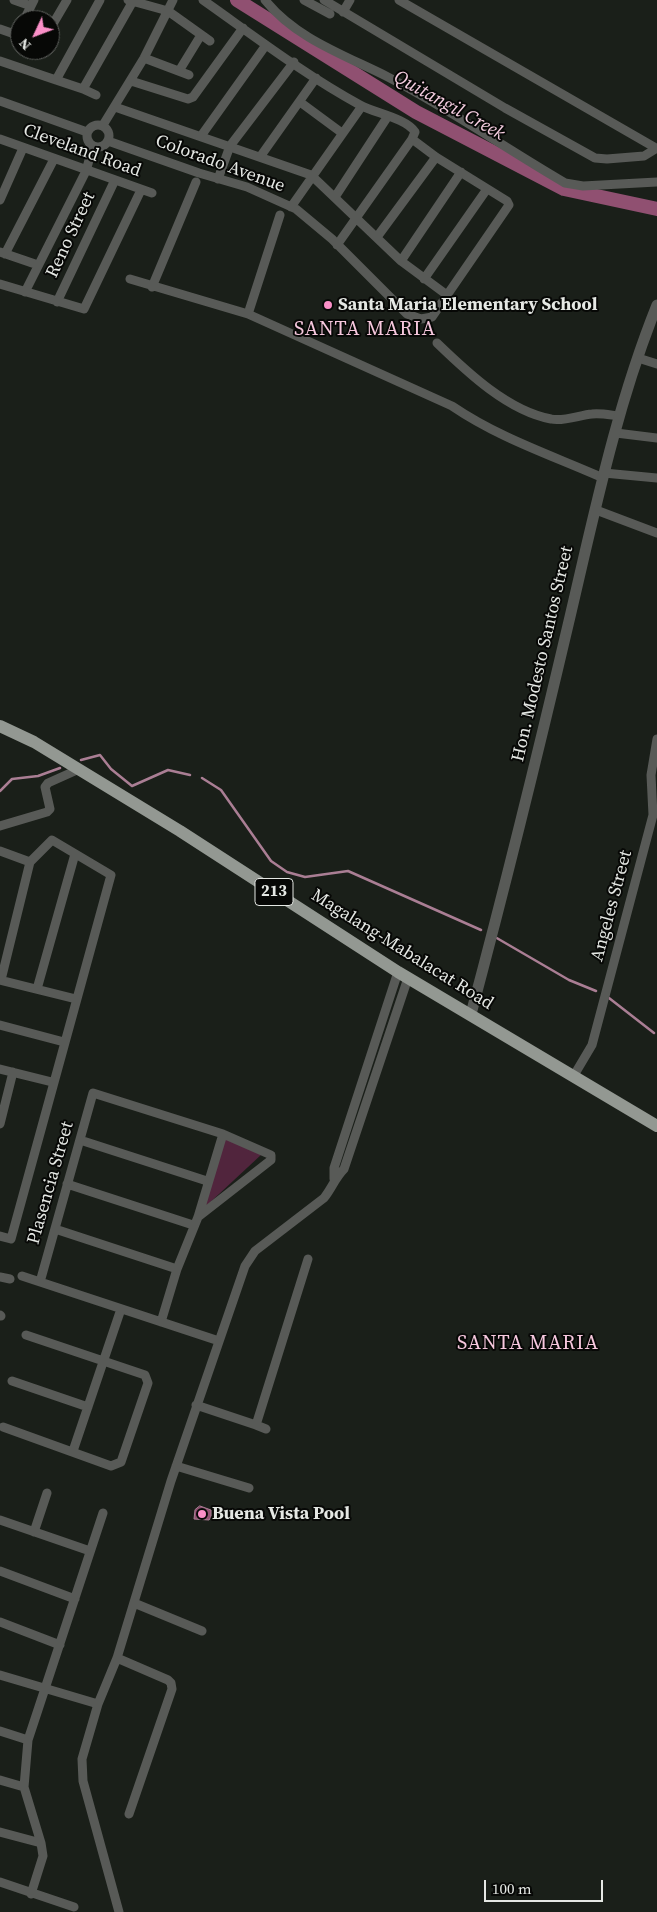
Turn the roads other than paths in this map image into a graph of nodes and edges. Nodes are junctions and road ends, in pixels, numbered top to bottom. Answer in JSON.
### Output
{"nodes":[{"id":1,"x":14,"y":0,"type":"edge"},
{"id":2,"x":67,"y":0,"type":"edge"},
{"id":3,"x":100,"y":0,"type":"edge"},
{"id":4,"x":173,"y":0,"type":"edge"},
{"id":5,"x":203,"y":0,"type":"edge"},
{"id":6,"x":265,"y":0,"type":"edge"},
{"id":7,"x":304,"y":0,"type":"edge"},
{"id":8,"x":324,"y":0,"type":"edge"},
{"id":9,"x":350,"y":0,"type":"edge"},
{"id":10,"x":399,"y":0,"type":"edge"},
{"id":11,"x":130,"y":1,"type":"edge"},
{"id":12,"x":33,"y":3,"type":"edge"},
{"id":13,"x":168,"y":11,"type":"junction"},
{"id":14,"x":60,"y":12,"type":"edge"},
{"id":15,"x":343,"y":12,"type":"junction"},
{"id":16,"x":330,"y":14,"type":"dead end"},
{"id":17,"x":242,"y":28,"type":"junction"},
{"id":18,"x":201,"y":35,"type":"junction"},
{"id":19,"x":210,"y":41,"type":"dead end"},
{"id":20,"x":266,"y":45,"type":"junction"},
{"id":21,"x":144,"y":58,"type":"junction"},
{"id":22,"x":0,"y":61,"type":"edge"},
{"id":23,"x":294,"y":62,"type":"junction"},
{"id":24,"x":179,"y":71,"type":"junction"},
{"id":25,"x":189,"y":74,"type":"dead end"},
{"id":26,"x":316,"y":78,"type":"junction"},
{"id":27,"x":56,"y":80,"type":"junction"},
{"id":28,"x":130,"y":81,"type":"junction"},
{"id":29,"x":83,"y":90,"type":"junction"},
{"id":30,"x":96,"y":95,"type":"dead end"},
{"id":31,"x":0,"y":101,"type":"edge"},
{"id":32,"x":300,"y":102,"type":"junction"},
{"id":33,"x":362,"y":106,"type":"junction"},
{"id":34,"x":116,"y":107,"type":"junction"},
{"id":35,"x":388,"y":116,"type":"junction"},
{"id":36,"x":103,"y":126,"type":"junction"},
{"id":37,"x":87,"y":132,"type":"junction"},
{"id":38,"x":342,"y":133,"type":"junction"},
{"id":39,"x":201,"y":136,"type":"junction"},
{"id":40,"x":0,"y":139,"type":"edge"},
{"id":41,"x":412,"y":139,"type":"junction"},
{"id":42,"x":108,"y":141,"type":"junction"},
{"id":43,"x":93,"y":146,"type":"junction"},
{"id":44,"x":230,"y":146,"type":"junction"},
{"id":45,"x":23,"y":148,"type":"junction"},
{"id":46,"x":657,"y":148,"type":"edge"},
{"id":47,"x":260,"y":157,"type":"junction"},
{"id":48,"x":436,"y":157,"type":"junction"},
{"id":49,"x":54,"y":159,"type":"junction"},
{"id":50,"x":86,"y":171,"type":"junction"},
{"id":51,"x":461,"y":172,"type":"junction"},
{"id":52,"x":312,"y":175,"type":"junction"},
{"id":53,"x":218,"y":179,"type":"junction"},
{"id":54,"x":114,"y":182,"type":"junction"},
{"id":55,"x":196,"y":182,"type":"dead end"},
{"id":56,"x":657,"y":182,"type":"edge"},
{"id":57,"x":487,"y":189,"type":"junction"},
{"id":58,"x":141,"y":190,"type":"junction"},
{"id":59,"x":152,"y":193,"type":"dead end"},
{"id":60,"x":334,"y":197,"type":"junction"},
{"id":61,"x":0,"y":200,"type":"edge"},
{"id":62,"x":291,"y":207,"type":"junction"},
{"id":63,"x":280,"y":215,"type":"dead end"},
{"id":64,"x":358,"y":217,"type":"junction"},
{"id":65,"x":377,"y":237,"type":"junction"},
{"id":66,"x":337,"y":245,"type":"junction"},
{"id":67,"x":3,"y":253,"type":"edge"},
{"id":68,"x":401,"y":261,"type":"junction"},
{"id":69,"x":38,"y":265,"type":"junction"},
{"id":70,"x":130,"y":279,"type":"dead end"},
{"id":71,"x":424,"y":279,"type":"junction"},
{"id":72,"x":0,"y":284,"type":"edge"},
{"id":73,"x":152,"y":287,"type":"junction"},
{"id":74,"x":25,"y":292,"type":"junction"},
{"id":75,"x":447,"y":295,"type":"junction"},
{"id":76,"x":57,"y":302,"type":"junction"},
{"id":77,"x":657,"y":305,"type":"edge"},
{"id":78,"x":248,"y":314,"type":"junction"},
{"id":79,"x":438,"y":343,"type":"dead end"},
{"id":80,"x":638,"y":358,"type":"junction"},
{"id":81,"x":657,"y":364,"type":"edge"},
{"id":82,"x":619,"y":416,"type":"junction"},
{"id":83,"x":616,"y":432,"type":"junction"},
{"id":84,"x":657,"y":438,"type":"edge"},
{"id":85,"x":604,"y":475,"type":"junction"},
{"id":86,"x":657,"y":478,"type":"edge"},
{"id":87,"x":596,"y":510,"type":"junction"},
{"id":88,"x":657,"y":533,"type":"edge"},
{"id":89,"x":0,"y":726,"type":"edge"},
{"id":90,"x":657,"y":738,"type":"edge"},
{"id":91,"x":77,"y":770,"type":"junction"},
{"id":92,"x":0,"y":826,"type":"edge"},
{"id":93,"x":0,"y":851,"type":"edge"},
{"id":94,"x":75,"y":854,"type":"junction"},
{"id":95,"x":30,"y":862,"type":"junction"},
{"id":96,"x":403,"y":975,"type":"junction"},
{"id":97,"x":0,"y":980,"type":"edge"},
{"id":98,"x":36,"y":989,"type":"junction"},
{"id":99,"x":393,"y":989,"type":"junction"},
{"id":100,"x":403,"y":993,"type":"junction"},
{"id":101,"x":76,"y":999,"type":"junction"},
{"id":102,"x":471,"y":1014,"type":"junction"},
{"id":103,"x":0,"y":1025,"type":"edge"},
{"id":104,"x":64,"y":1042,"type":"junction"},
{"id":105,"x":0,"y":1069,"type":"edge"},
{"id":106,"x":14,"y":1072,"type":"junction"},
{"id":107,"x":573,"y":1077,"type":"junction"},
{"id":108,"x":52,"y":1082,"type":"junction"},
{"id":109,"x":0,"y":1124,"type":"edge"},
{"id":110,"x":657,"y":1126,"type":"edge"},
{"id":111,"x":223,"y":1134,"type":"junction"},
{"id":112,"x":80,"y":1140,"type":"junction"},
{"id":113,"x":334,"y":1179,"type":"junction"},
{"id":114,"x":207,"y":1181,"type":"junction"},
{"id":115,"x":67,"y":1184,"type":"junction"},
{"id":116,"x":198,"y":1216,"type":"junction"},
{"id":117,"x":193,"y":1225,"type":"junction"},
{"id":118,"x":55,"y":1229,"type":"junction"},
{"id":119,"x":0,"y":1236,"type":"edge"},
{"id":120,"x":308,"y":1259,"type":"dead end"},
{"id":121,"x":178,"y":1269,"type":"junction"},
{"id":122,"x":22,"y":1276,"type":"dead end"},
{"id":123,"x":0,"y":1277,"type":"edge"},
{"id":124,"x":10,"y":1279,"type":"dead end"},
{"id":125,"x":40,"y":1282,"type":"junction"},
{"id":126,"x":121,"y":1309,"type":"junction"},
{"id":127,"x":161,"y":1322,"type":"junction"},
{"id":128,"x":26,"y":1335,"type":"dead end"},
{"id":129,"x":219,"y":1341,"type":"junction"},
{"id":130,"x":104,"y":1362,"type":"junction"},
{"id":131,"x":12,"y":1381,"type":"dead end"},
{"id":132,"x":196,"y":1406,"type":"junction"},
{"id":133,"x":88,"y":1407,"type":"junction"},
{"id":134,"x":256,"y":1425,"type":"junction"},
{"id":135,"x":3,"y":1427,"type":"dead end"},
{"id":136,"x":266,"y":1429,"type":"dead end"},
{"id":137,"x":73,"y":1451,"type":"junction"},
{"id":138,"x":176,"y":1466,"type":"junction"},
{"id":139,"x":248,"y":1488,"type":"dead end"},
{"id":140,"x":48,"y":1494,"type":"dead end"},
{"id":141,"x":103,"y":1513,"type":"dead end"},
{"id":142,"x":0,"y":1520,"type":"edge"},
{"id":143,"x":34,"y":1532,"type":"junction"},
{"id":144,"x":90,"y":1551,"type":"junction"},
{"id":145,"x":0,"y":1571,"type":"edge"},
{"id":146,"x":75,"y":1599,"type":"junction"},
{"id":147,"x":134,"y":1603,"type":"junction"},
{"id":148,"x":0,"y":1622,"type":"edge"},
{"id":149,"x":202,"y":1631,"type":"dead end"},
{"id":150,"x":60,"y":1645,"type":"junction"},
{"id":151,"x":117,"y":1658,"type":"junction"},
{"id":152,"x":0,"y":1675,"type":"edge"},
{"id":153,"x":44,"y":1688,"type":"junction"},
{"id":154,"x":98,"y":1704,"type":"junction"},
{"id":155,"x":0,"y":1731,"type":"edge"},
{"id":156,"x":28,"y":1740,"type":"junction"},
{"id":157,"x":0,"y":1780,"type":"edge"},
{"id":158,"x":24,"y":1787,"type":"junction"},
{"id":159,"x":129,"y":1814,"type":"dead end"},
{"id":160,"x":0,"y":1832,"type":"edge"},
{"id":161,"x":41,"y":1843,"type":"junction"},
{"id":162,"x":0,"y":1882,"type":"edge"},
{"id":163,"x":31,"y":1894,"type":"junction"},
{"id":164,"x":74,"y":1907,"type":"dead end"},
{"id":165,"x":118,"y":1912,"type":"edge"}],
"edges":[{"from":1,"to":12,"type":"street"},
{"from":2,"to":14,"type":"street"},
{"from":3,"to":27,"type":"street"},
{"from":4,"to":13,"type":"street"},
{"from":5,"to":17,"type":"street"},
{"from":6,"to":56,"type":"street"},
{"from":7,"to":16,"type":"street"},
{"from":8,"to":15,"type":"street"},
{"from":9,"to":15,"type":"street"},
{"from":10,"to":46,"type":"street"},
{"from":11,"to":13,"type":"street"},
{"from":11,"to":29,"type":"street"},
{"from":13,"to":18,"type":"street"},
{"from":13,"to":21,"type":"street"},
{"from":15,"to":46,"type":"street"},
{"from":17,"to":20,"type":"street"},
{"from":17,"to":28,"type":"street"},
{"from":18,"to":19,"type":"street"},
{"from":18,"to":24,"type":"street"},
{"from":20,"to":23,"type":"street"},
{"from":20,"to":39,"type":"street"},
{"from":21,"to":24,"type":"street"},
{"from":21,"to":28,"type":"street"},
{"from":22,"to":27,"type":"street"},
{"from":23,"to":26,"type":"street"},
{"from":23,"to":44,"type":"street"},
{"from":24,"to":25,"type":"street"},
{"from":26,"to":32,"type":"street"},
{"from":26,"to":33,"type":"street"},
{"from":27,"to":29,"type":"street"},
{"from":28,"to":34,"type":"street"},
{"from":29,"to":30,"type":"street"},
{"from":31,"to":37,"type":"street"},
{"from":32,"to":38,"type":"street"},
{"from":32,"to":47,"type":"street"},
{"from":33,"to":35,"type":"street"},
{"from":33,"to":38,"type":"street"},
{"from":34,"to":36,"type":"street"},
{"from":34,"to":39,"type":"street"},
{"from":35,"to":41,"type":"street"},
{"from":35,"to":60,"type":"street"},
{"from":36,"to":37,"type":"street"},
{"from":36,"to":42,"type":"street"},
{"from":37,"to":43,"type":"street"},
{"from":38,"to":52,"type":"street"},
{"from":39,"to":44,"type":"street"},
{"from":40,"to":45,"type":"street","name":"Cleveland Road"},
{"from":41,"to":48,"type":"street"},
{"from":41,"to":64,"type":"street"},
{"from":42,"to":43,"type":"street"},
{"from":42,"to":53,"type":"street","name":"Colorado Avenue"},
{"from":43,"to":50,"type":"street"},
{"from":44,"to":47,"type":"street"},
{"from":44,"to":53,"type":"street"},
{"from":45,"to":49,"type":"street","name":"Cleveland Road"},
{"from":45,"to":61,"type":"street"},
{"from":47,"to":52,"type":"street"},
{"from":48,"to":51,"type":"street"},
{"from":48,"to":65,"type":"street"},
{"from":49,"to":50,"type":"street","name":"Cleveland Road"},
{"from":49,"to":67,"type":"street"},
{"from":50,"to":54,"type":"street","name":"Cleveland Road"},
{"from":50,"to":69,"type":"street"},
{"from":51,"to":57,"type":"street"},
{"from":51,"to":68,"type":"street"},
{"from":52,"to":60,"type":"street"},
{"from":52,"to":62,"type":"street"},
{"from":53,"to":62,"type":"street","name":"Colorado Avenue"},
{"from":54,"to":58,"type":"street","name":"Cleveland Road"},
{"from":54,"to":76,"type":"street","name":"Reno Street"},
{"from":55,"to":73,"type":"street"},
{"from":57,"to":71,"type":"street"},
{"from":57,"to":75,"type":"street"},
{"from":58,"to":59,"type":"street","name":"Cleveland Road"},
{"from":58,"to":76,"type":"street"},
{"from":60,"to":64,"type":"street"},
{"from":62,"to":66,"type":"street","name":"Colorado Avenue"},
{"from":63,"to":78,"type":"street"},
{"from":64,"to":65,"type":"street"},
{"from":64,"to":66,"type":"street"},
{"from":65,"to":68,"type":"street"},
{"from":66,"to":75,"type":"street","name":"Colorado Avenue"},
{"from":67,"to":69,"type":"street"},
{"from":68,"to":71,"type":"street"},
{"from":69,"to":74,"type":"street"},
{"from":70,"to":73,"type":"street"},
{"from":71,"to":75,"type":"street"},
{"from":72,"to":74,"type":"street"},
{"from":73,"to":78,"type":"street"},
{"from":74,"to":76,"type":"street"},
{"from":77,"to":80,"type":"street","name":"Hon. Modesto Santos Street"},
{"from":78,"to":85,"type":"street"},
{"from":79,"to":82,"type":"street"},
{"from":80,"to":81,"type":"street"},
{"from":80,"to":82,"type":"street","name":"Hon. Modesto Santos Street"},
{"from":82,"to":83,"type":"street","name":"Hon. Modesto Santos Street"},
{"from":83,"to":84,"type":"street"},
{"from":83,"to":85,"type":"street","name":"Hon. Modesto Santos Street"},
{"from":85,"to":86,"type":"street"},
{"from":85,"to":87,"type":"street","name":"Hon. Modesto Santos Street"},
{"from":87,"to":88,"type":"street"},
{"from":87,"to":102,"type":"street","name":"Hon. Modesto Santos Street"},
{"from":89,"to":91,"type":"main road","name":"Magalang-Mabalacat Road","number":"213"},
{"from":90,"to":107,"type":"street","name":"Angeles Street"},
{"from":91,"to":92,"type":"street"},
{"from":91,"to":96,"type":"main road","name":"Magalang-Mabalacat Road","number":"213"},
{"from":93,"to":95,"type":"street"},
{"from":94,"to":95,"type":"street"},
{"from":94,"to":98,"type":"street"},
{"from":94,"to":101,"type":"street"},
{"from":95,"to":97,"type":"street"},
{"from":96,"to":99,"type":"street"},
{"from":96,"to":100,"type":"street"},
{"from":96,"to":102,"type":"main road","name":"Magalang-Mabalacat Road","number":"213"},
{"from":97,"to":98,"type":"street"},
{"from":98,"to":101,"type":"street"},
{"from":99,"to":100,"type":"street"},
{"from":99,"to":113,"type":"street"},
{"from":100,"to":113,"type":"street"},
{"from":101,"to":104,"type":"street"},
{"from":102,"to":107,"type":"main road","name":"Magalang-Mabalacat Road","number":"213"},
{"from":103,"to":104,"type":"street"},
{"from":104,"to":108,"type":"street"},
{"from":105,"to":106,"type":"street"},
{"from":106,"to":108,"type":"street"},
{"from":106,"to":109,"type":"street"},
{"from":107,"to":110,"type":"main road","name":"Magalang-Mabalacat Road","number":"213"},
{"from":108,"to":119,"type":"street"},
{"from":111,"to":112,"type":"street","name":"Plasencia Street"},
{"from":111,"to":114,"type":"street"},
{"from":111,"to":116,"type":"street"},
{"from":112,"to":114,"type":"street"},
{"from":112,"to":115,"type":"street","name":"Plasencia Street"},
{"from":113,"to":129,"type":"street"},
{"from":114,"to":116,"type":"street"},
{"from":115,"to":117,"type":"street"},
{"from":115,"to":118,"type":"street","name":"Plasencia Street"},
{"from":116,"to":117,"type":"street"},
{"from":117,"to":121,"type":"street"},
{"from":118,"to":121,"type":"street"},
{"from":118,"to":125,"type":"street","name":"Plasencia Street"},
{"from":120,"to":134,"type":"street"},
{"from":121,"to":127,"type":"street"},
{"from":122,"to":125,"type":"street"},
{"from":123,"to":124,"type":"street"},
{"from":125,"to":126,"type":"street"},
{"from":126,"to":127,"type":"street"},
{"from":126,"to":130,"type":"street"},
{"from":127,"to":129,"type":"street"},
{"from":128,"to":130,"type":"street"},
{"from":129,"to":132,"type":"street"},
{"from":130,"to":133,"type":"street"},
{"from":130,"to":137,"type":"street"},
{"from":131,"to":133,"type":"street"},
{"from":132,"to":134,"type":"street"},
{"from":132,"to":138,"type":"street"},
{"from":133,"to":137,"type":"street"},
{"from":134,"to":136,"type":"street"},
{"from":135,"to":137,"type":"street"},
{"from":138,"to":139,"type":"street"},
{"from":138,"to":147,"type":"street"},
{"from":140,"to":143,"type":"street"},
{"from":141,"to":144,"type":"street"},
{"from":142,"to":143,"type":"street"},
{"from":143,"to":144,"type":"street"},
{"from":144,"to":146,"type":"street"},
{"from":145,"to":146,"type":"street"},
{"from":146,"to":150,"type":"street"},
{"from":147,"to":149,"type":"street"},
{"from":147,"to":151,"type":"street"},
{"from":148,"to":150,"type":"street"},
{"from":150,"to":153,"type":"street"},
{"from":151,"to":154,"type":"street"},
{"from":151,"to":159,"type":"street"},
{"from":152,"to":153,"type":"street"},
{"from":153,"to":154,"type":"street"},
{"from":153,"to":156,"type":"street"},
{"from":154,"to":165,"type":"street"},
{"from":155,"to":156,"type":"street"},
{"from":156,"to":158,"type":"street"},
{"from":157,"to":158,"type":"street"},
{"from":158,"to":161,"type":"street"},
{"from":160,"to":161,"type":"street"},
{"from":161,"to":163,"type":"street"},
{"from":162,"to":163,"type":"street"},
{"from":163,"to":164,"type":"street"}]}
